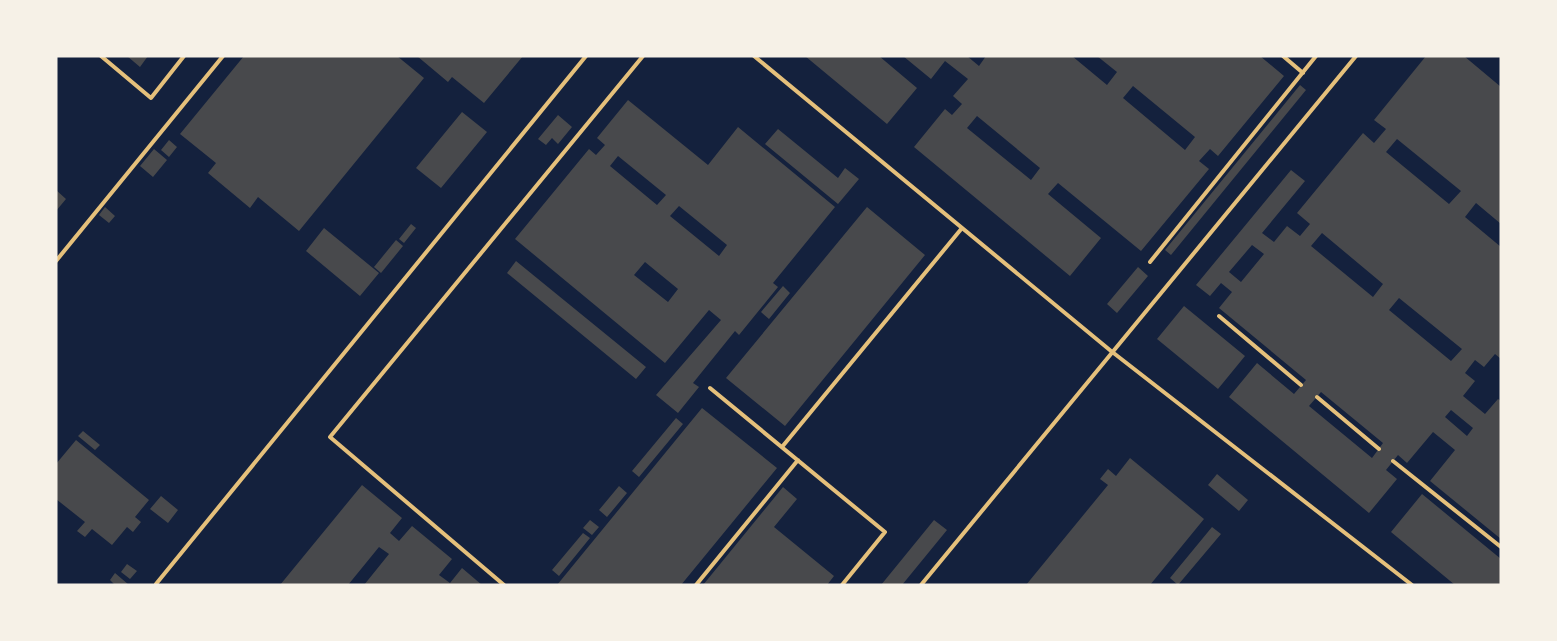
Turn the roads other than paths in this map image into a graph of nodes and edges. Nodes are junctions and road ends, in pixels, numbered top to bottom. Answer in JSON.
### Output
{"nodes":[{"id":1,"x":101,"y":56,"type":"edge"},
{"id":2,"x":184,"y":56,"type":"edge"},
{"id":3,"x":222,"y":56,"type":"edge"},
{"id":4,"x":586,"y":56,"type":"edge"},
{"id":5,"x":643,"y":56,"type":"edge"},
{"id":6,"x":754,"y":56,"type":"edge"},
{"id":7,"x":1283,"y":56,"type":"edge"},
{"id":8,"x":1316,"y":56,"type":"edge"},
{"id":9,"x":1356,"y":56,"type":"edge"},
{"id":10,"x":1303,"y":73,"type":"junction"},
{"id":11,"x":962,"y":228,"type":"junction"},
{"id":12,"x":56,"y":261,"type":"edge"},
{"id":13,"x":1150,"y":262,"type":"dead end"},
{"id":14,"x":1219,"y":316,"type":"dead end"},
{"id":15,"x":1111,"y":351,"type":"junction"},
{"id":16,"x":1302,"y":385,"type":"dead end"},
{"id":17,"x":710,"y":388,"type":"dead end"},
{"id":18,"x":1317,"y":397,"type":"dead end"},
{"id":19,"x":782,"y":447,"type":"junction"},
{"id":20,"x":1379,"y":449,"type":"dead end"},
{"id":21,"x":798,"y":460,"type":"junction"},
{"id":22,"x":1394,"y":461,"type":"dead end"},
{"id":23,"x":1501,"y":547,"type":"edge"},
{"id":24,"x":156,"y":584,"type":"edge"},
{"id":25,"x":504,"y":585,"type":"edge"},
{"id":26,"x":696,"y":585,"type":"edge"},
{"id":27,"x":842,"y":585,"type":"edge"},
{"id":28,"x":921,"y":585,"type":"edge"},
{"id":29,"x":1412,"y":585,"type":"edge"}],
"edges":[{"from":1,"to":2,"type":"lane"},
{"from":3,"to":12,"type":"lane"},
{"from":4,"to":24,"type":"lane"},
{"from":5,"to":25,"type":"lane"},
{"from":6,"to":11,"type":"lane"},
{"from":7,"to":10,"type":"lane"},
{"from":8,"to":10,"type":"lane"},
{"from":9,"to":15,"type":"lane"},
{"from":10,"to":13,"type":"lane"},
{"from":11,"to":15,"type":"lane"},
{"from":11,"to":19,"type":"lane"},
{"from":14,"to":16,"type":"lane"},
{"from":15,"to":28,"type":"lane"},
{"from":15,"to":29,"type":"lane"},
{"from":17,"to":19,"type":"lane"},
{"from":18,"to":20,"type":"lane"},
{"from":19,"to":21,"type":"lane"},
{"from":21,"to":26,"type":"lane"},
{"from":21,"to":27,"type":"lane"},
{"from":22,"to":23,"type":"lane"}]}
